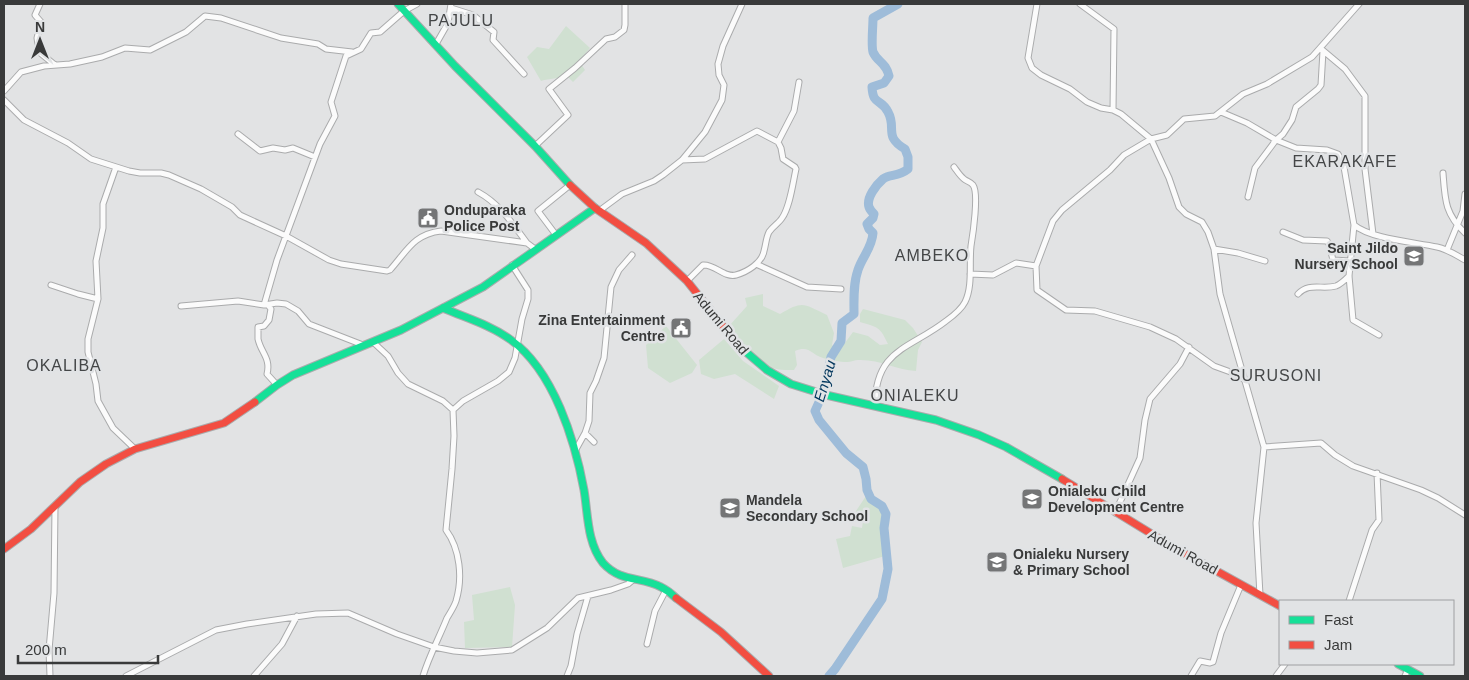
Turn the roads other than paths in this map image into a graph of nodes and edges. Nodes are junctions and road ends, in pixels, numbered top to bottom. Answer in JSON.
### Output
{"nodes":[{"id":1,"x":40,"y":4,"type":"edge"},
{"id":2,"x":398,"y":4,"type":"edge"},
{"id":3,"x":417,"y":4,"type":"edge"},
{"id":4,"x":624,"y":4,"type":"edge"},
{"id":5,"x":742,"y":4,"type":"edge"},
{"id":6,"x":1037,"y":4,"type":"edge"},
{"id":7,"x":1080,"y":4,"type":"edge"},
{"id":8,"x":1359,"y":4,"type":"edge"},
{"id":9,"x":451,"y":6,"type":"edge"},
{"id":10,"x":404,"y":11,"type":"junction"},
{"id":11,"x":436,"y":44,"type":"junction"},
{"id":12,"x":1321,"y":49,"type":"junction"},
{"id":13,"x":352,"y":52,"type":"junction"},
{"id":14,"x":55,"y":65,"type":"junction"},
{"id":15,"x":524,"y":74,"type":"dead end"},
{"id":16,"x":799,"y":82,"type":"dead end"},
{"id":17,"x":4,"y":91,"type":"edge"},
{"id":18,"x":4,"y":100,"type":"edge"},
{"id":19,"x":1112,"y":110,"type":"junction"},
{"id":20,"x":1221,"y":112,"type":"junction"},
{"id":21,"x":238,"y":134,"type":"dead end"},
{"id":22,"x":1151,"y":140,"type":"junction"},
{"id":23,"x":1276,"y":140,"type":"junction"},
{"id":24,"x":778,"y":142,"type":"junction"},
{"id":25,"x":535,"y":146,"type":"junction"},
{"id":26,"x":315,"y":156,"type":"junction"},
{"id":27,"x":682,"y":160,"type":"junction"},
{"id":28,"x":116,"y":167,"type":"junction"},
{"id":29,"x":954,"y":167,"type":"dead end"},
{"id":30,"x":1443,"y":173,"type":"dead end"},
{"id":31,"x":570,"y":185,"type":"junction"},
{"id":32,"x":478,"y":192,"type":"dead end"},
{"id":33,"x":1465,"y":194,"type":"edge"},
{"id":34,"x":1248,"y":197,"type":"dead end"},
{"id":35,"x":597,"y":209,"type":"junction"},
{"id":36,"x":1354,"y":225,"type":"junction"},
{"id":37,"x":1456,"y":226,"type":"junction"},
{"id":38,"x":1283,"y":232,"type":"dead end"},
{"id":39,"x":1465,"y":233,"type":"edge"},
{"id":40,"x":1373,"y":234,"type":"junction"},
{"id":41,"x":556,"y":235,"type":"junction"},
{"id":42,"x":286,"y":236,"type":"junction"},
{"id":43,"x":527,"y":243,"type":"junction"},
{"id":44,"x":535,"y":249,"type":"junction"},
{"id":45,"x":1214,"y":249,"type":"junction"},
{"id":46,"x":1447,"y":250,"type":"junction"},
{"id":47,"x":632,"y":255,"type":"dead end"},
{"id":48,"x":1465,"y":260,"type":"edge"},
{"id":49,"x":1265,"y":261,"type":"dead end"},
{"id":50,"x":1350,"y":261,"type":"junction"},
{"id":51,"x":756,"y":264,"type":"junction"},
{"id":52,"x":512,"y":265,"type":"junction"},
{"id":53,"x":1036,"y":266,"type":"junction"},
{"id":54,"x":970,"y":274,"type":"junction"},
{"id":55,"x":1349,"y":276,"type":"junction"},
{"id":56,"x":687,"y":281,"type":"junction"},
{"id":57,"x":51,"y":285,"type":"dead end"},
{"id":58,"x":841,"y":289,"type":"dead end"},
{"id":59,"x":1298,"y":294,"type":"dead end"},
{"id":60,"x":98,"y":299,"type":"junction"},
{"id":61,"x":264,"y":305,"type":"junction"},
{"id":62,"x":181,"y":306,"type":"dead end"},
{"id":63,"x":442,"y":308,"type":"junction"},
{"id":64,"x":1379,"y":335,"type":"dead end"},
{"id":65,"x":373,"y":342,"type":"junction"},
{"id":66,"x":517,"y":344,"type":"junction"},
{"id":67,"x":364,"y":345,"type":"junction"},
{"id":68,"x":1189,"y":348,"type":"junction"},
{"id":69,"x":1244,"y":380,"type":"junction"},
{"id":70,"x":277,"y":385,"type":"junction"},
{"id":71,"x":875,"y":406,"type":"junction"},
{"id":72,"x":453,"y":410,"type":"junction"},
{"id":73,"x":585,"y":433,"type":"junction"},
{"id":74,"x":594,"y":442,"type":"dead end"},
{"id":75,"x":1264,"y":447,"type":"junction"},
{"id":76,"x":135,"y":449,"type":"junction"},
{"id":77,"x":574,"y":451,"type":"junction"},
{"id":78,"x":1377,"y":473,"type":"junction"},
{"id":79,"x":55,"y":506,"type":"junction"},
{"id":80,"x":1115,"y":514,"type":"junction"},
{"id":81,"x":1465,"y":514,"type":"edge"},
{"id":82,"x":4,"y":549,"type":"edge"},
{"id":83,"x":634,"y":580,"type":"junction"},
{"id":84,"x":1241,"y":585,"type":"junction"},
{"id":85,"x":666,"y":590,"type":"junction"},
{"id":86,"x":1260,"y":595,"type":"junction"},
{"id":87,"x":588,"y":596,"type":"junction"},
{"id":88,"x":1349,"y":600,"type":"edge"},
{"id":89,"x":1279,"y":605,"type":"edge"},
{"id":90,"x":297,"y":616,"type":"junction"},
{"id":91,"x":647,"y":644,"type":"dead end"},
{"id":92,"x":434,"y":647,"type":"junction"},
{"id":93,"x":1284,"y":665,"type":"edge"},
{"id":94,"x":1406,"y":673,"type":"edge"},
{"id":95,"x":50,"y":676,"type":"edge"},
{"id":96,"x":126,"y":676,"type":"edge"},
{"id":97,"x":254,"y":676,"type":"edge"},
{"id":98,"x":423,"y":676,"type":"edge"},
{"id":99,"x":568,"y":676,"type":"edge"},
{"id":100,"x":769,"y":676,"type":"edge"},
{"id":101,"x":1191,"y":676,"type":"edge"},
{"id":102,"x":1276,"y":676,"type":"edge"},
{"id":103,"x":1420,"y":676,"type":"edge"}],
"edges":[{"from":1,"to":14,"type":"street"},
{"from":2,"to":10,"type":"street","name":"Adumi Road"},
{"from":3,"to":10,"type":"street"},
{"from":4,"to":25,"type":"street"},
{"from":5,"to":27,"type":"street"},
{"from":6,"to":19,"type":"street"},
{"from":7,"to":19,"type":"street"},
{"from":8,"to":12,"type":"street"},
{"from":9,"to":11,"type":"street"},
{"from":9,"to":15,"type":"street"},
{"from":10,"to":11,"type":"street","name":"Adumi Road"},
{"from":10,"to":13,"type":"street"},
{"from":11,"to":25,"type":"street","name":"Adumi Road"},
{"from":12,"to":20,"type":"street"},
{"from":12,"to":23,"type":"street"},
{"from":12,"to":40,"type":"street"},
{"from":13,"to":14,"type":"street"},
{"from":13,"to":26,"type":"street"},
{"from":14,"to":17,"type":"street"},
{"from":16,"to":24,"type":"street"},
{"from":18,"to":28,"type":"street"},
{"from":19,"to":22,"type":"street"},
{"from":20,"to":22,"type":"street"},
{"from":20,"to":23,"type":"street"},
{"from":21,"to":26,"type":"street"},
{"from":22,"to":45,"type":"street"},
{"from":22,"to":53,"type":"street"},
{"from":23,"to":34,"type":"street"},
{"from":23,"to":36,"type":"street"},
{"from":24,"to":27,"type":"street"},
{"from":24,"to":51,"type":"street"},
{"from":25,"to":31,"type":"street","name":"Adumi Road"},
{"from":26,"to":42,"type":"street"},
{"from":27,"to":35,"type":"street"},
{"from":28,"to":42,"type":"street"},
{"from":28,"to":60,"type":"street"},
{"from":29,"to":54,"type":"street"},
{"from":30,"to":37,"type":"street"},
{"from":31,"to":35,"type":"street","name":"Adumi Road"},
{"from":31,"to":41,"type":"street"},
{"from":32,"to":43,"type":"street"},
{"from":33,"to":37,"type":"street"},
{"from":35,"to":41,"type":"street"},
{"from":35,"to":56,"type":"street","name":"Adumi Road"},
{"from":36,"to":40,"type":"street"},
{"from":36,"to":50,"type":"street"},
{"from":37,"to":39,"type":"street"},
{"from":37,"to":46,"type":"street"},
{"from":38,"to":50,"type":"street"},
{"from":40,"to":46,"type":"street"},
{"from":41,"to":44,"type":"street"},
{"from":42,"to":43,"type":"street"},
{"from":42,"to":61,"type":"street"},
{"from":43,"to":44,"type":"street"},
{"from":44,"to":52,"type":"street"},
{"from":45,"to":49,"type":"street"},
{"from":45,"to":69,"type":"street"},
{"from":46,"to":48,"type":"street"},
{"from":47,"to":73,"type":"street"},
{"from":50,"to":55,"type":"street"},
{"from":51,"to":56,"type":"street"},
{"from":51,"to":58,"type":"street"},
{"from":52,"to":63,"type":"street"},
{"from":52,"to":66,"type":"street"},
{"from":53,"to":54,"type":"street"},
{"from":53,"to":68,"type":"street"},
{"from":54,"to":71,"type":"street"},
{"from":55,"to":59,"type":"street"},
{"from":55,"to":64,"type":"street"},
{"from":56,"to":71,"type":"street","name":"Adumi Road"},
{"from":57,"to":60,"type":"street"},
{"from":60,"to":76,"type":"street"},
{"from":61,"to":62,"type":"street"},
{"from":61,"to":67,"type":"street"},
{"from":61,"to":70,"type":"street"},
{"from":63,"to":65,"type":"street"},
{"from":63,"to":66,"type":"street"},
{"from":65,"to":67,"type":"street"},
{"from":65,"to":72,"type":"street"},
{"from":66,"to":72,"type":"street"},
{"from":66,"to":77,"type":"street"},
{"from":67,"to":70,"type":"street"},
{"from":68,"to":69,"type":"street"},
{"from":68,"to":80,"type":"street"},
{"from":69,"to":75,"type":"street"},
{"from":70,"to":76,"type":"street"},
{"from":71,"to":80,"type":"street","name":"Adumi Road"},
{"from":72,"to":92,"type":"street"},
{"from":73,"to":74,"type":"street"},
{"from":73,"to":77,"type":"street"},
{"from":75,"to":78,"type":"street"},
{"from":75,"to":86,"type":"street"},
{"from":76,"to":79,"type":"street"},
{"from":77,"to":83,"type":"street"},
{"from":78,"to":81,"type":"street"},
{"from":78,"to":88,"type":"street"},
{"from":79,"to":82,"type":"street"},
{"from":79,"to":95,"type":"street"},
{"from":80,"to":84,"type":"street","name":"Adumi Road"},
{"from":83,"to":85,"type":"street"},
{"from":83,"to":87,"type":"street"},
{"from":84,"to":86,"type":"street","name":"Adumi Road"},
{"from":84,"to":101,"type":"street"},
{"from":85,"to":91,"type":"street"},
{"from":85,"to":100,"type":"street"},
{"from":86,"to":89,"type":"street","name":"Adumi Road"},
{"from":87,"to":92,"type":"street"},
{"from":87,"to":99,"type":"street"},
{"from":90,"to":92,"type":"street"},
{"from":90,"to":96,"type":"street"},
{"from":90,"to":97,"type":"street"},
{"from":92,"to":98,"type":"street"},
{"from":93,"to":102,"type":"street"},
{"from":94,"to":103,"type":"street"}]}
